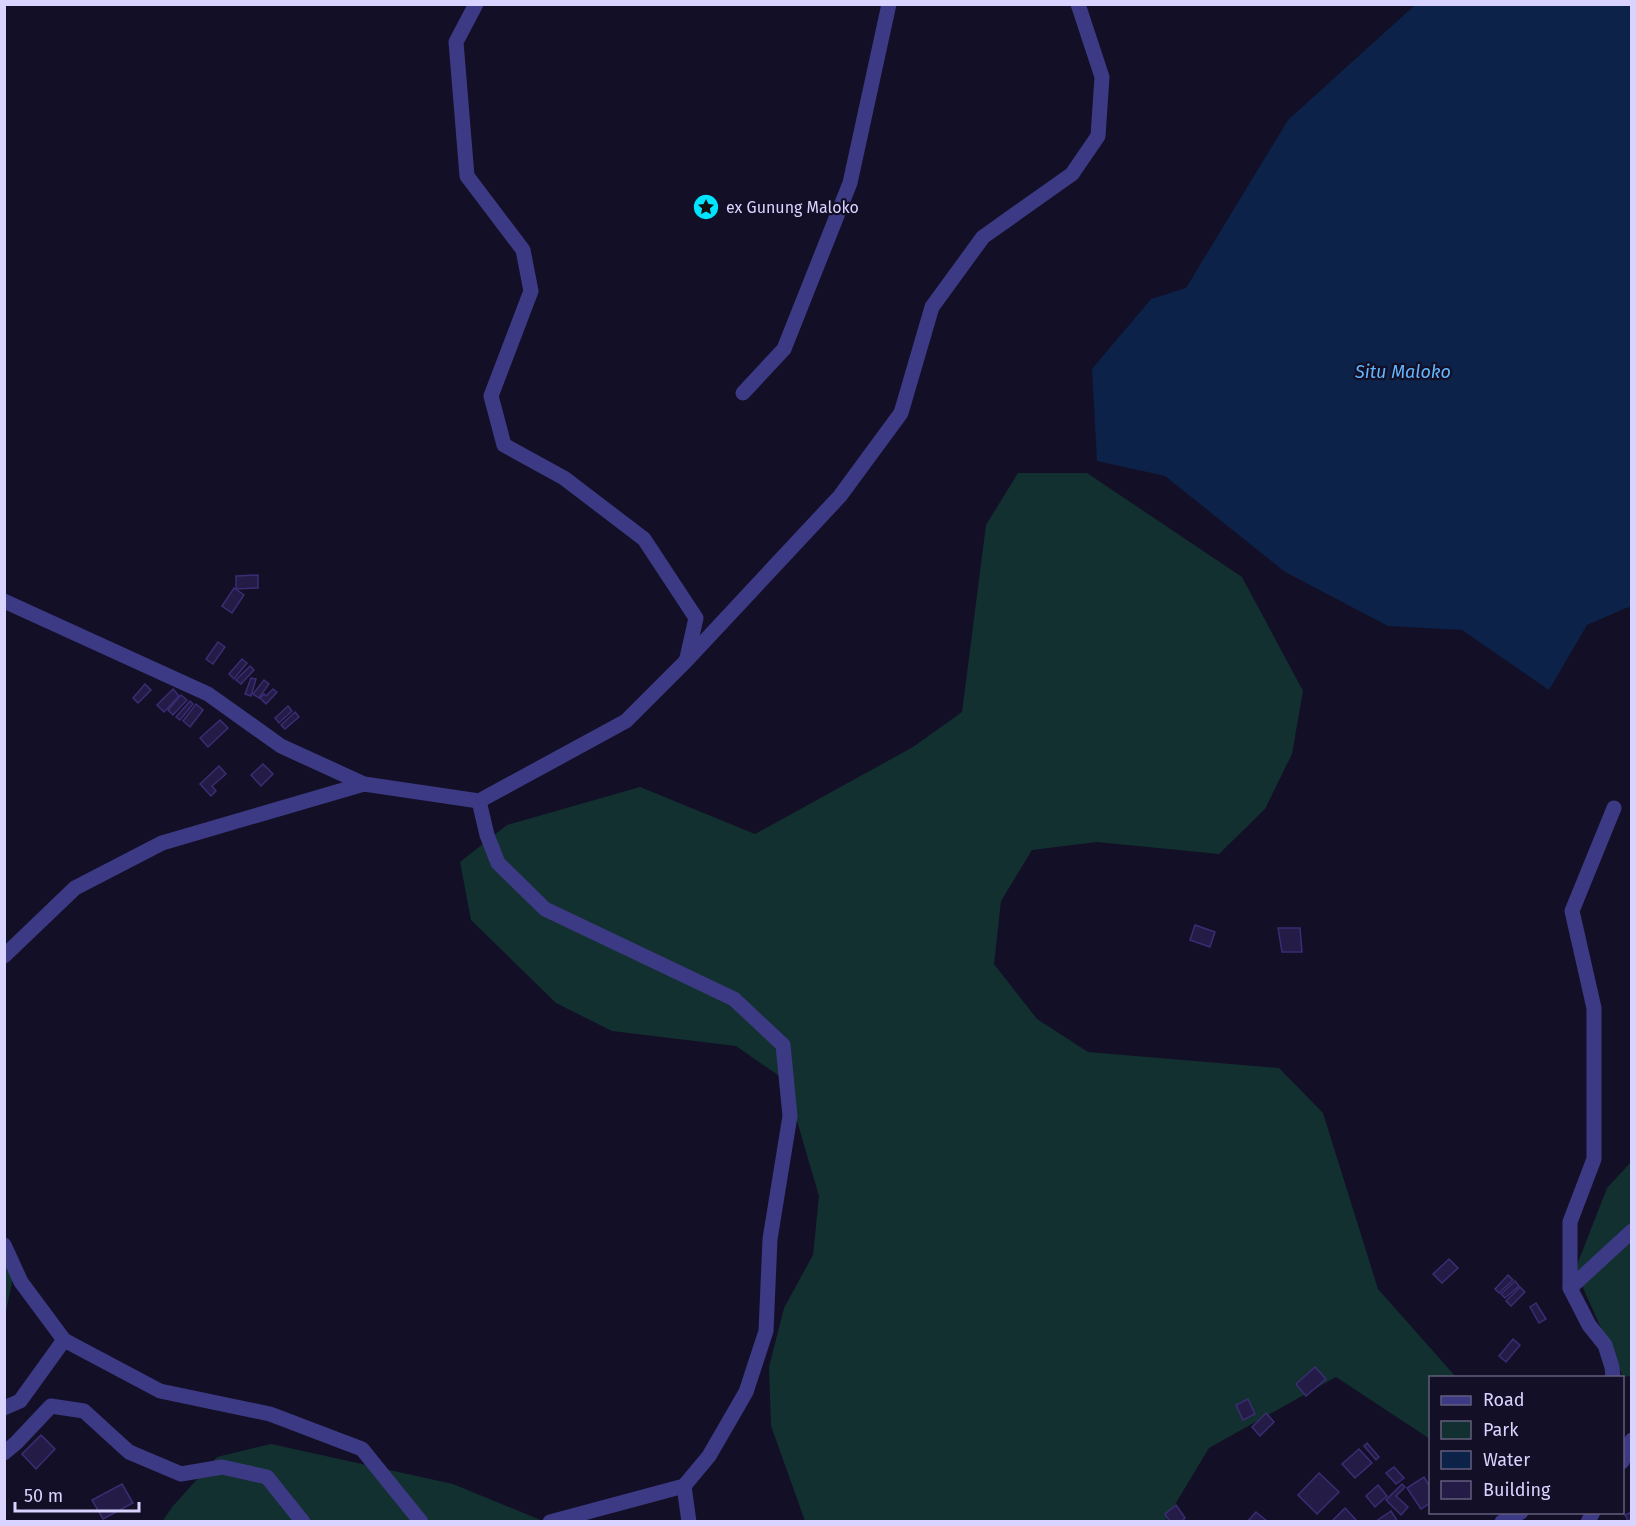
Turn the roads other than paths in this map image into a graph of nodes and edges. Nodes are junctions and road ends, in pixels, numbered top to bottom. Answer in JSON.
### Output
{"nodes":[{"id":1,"x":476,"y":4,"type":"edge"},
{"id":2,"x":889,"y":4,"type":"edge"},
{"id":3,"x":1078,"y":4,"type":"edge"},
{"id":4,"x":743,"y":393,"type":"dead end"},
{"id":5,"x":4,"y":602,"type":"edge"},
{"id":6,"x":686,"y":661,"type":"junction"},
{"id":7,"x":364,"y":784,"type":"junction"},
{"id":8,"x":479,"y":801,"type":"junction"},
{"id":9,"x":1614,"y":808,"type":"dead end"},
{"id":10,"x":4,"y":956,"type":"edge"},
{"id":11,"x":1632,"y":1231,"type":"edge"},
{"id":12,"x":4,"y":1245,"type":"edge"},
{"id":13,"x":1570,"y":1288,"type":"junction"},
{"id":14,"x":64,"y":1340,"type":"junction"},
{"id":15,"x":1613,"y":1376,"type":"edge"},
{"id":16,"x":4,"y":1408,"type":"edge"},
{"id":17,"x":1632,"y":1440,"type":"edge"},
{"id":18,"x":4,"y":1453,"type":"edge"},
{"id":19,"x":1624,"y":1460,"type":"edge"},
{"id":20,"x":684,"y":1486,"type":"junction"},
{"id":21,"x":1517,"y":1514,"type":"edge"},
{"id":22,"x":303,"y":1521,"type":"edge"},
{"id":23,"x":421,"y":1521,"type":"edge"},
{"id":24,"x":550,"y":1521,"type":"edge"},
{"id":25,"x":689,"y":1521,"type":"edge"},
{"id":26,"x":1502,"y":1521,"type":"edge"}],
"edges":[{"from":1,"to":6,"type":"street"},
{"from":2,"to":4,"type":"street"},
{"from":3,"to":6,"type":"street"},
{"from":5,"to":7,"type":"street"},
{"from":6,"to":8,"type":"street"},
{"from":7,"to":8,"type":"street"},
{"from":7,"to":10,"type":"street"},
{"from":8,"to":20,"type":"street"},
{"from":9,"to":13,"type":"street"},
{"from":11,"to":13,"type":"street"},
{"from":12,"to":14,"type":"street"},
{"from":13,"to":15,"type":"street"},
{"from":14,"to":16,"type":"street"},
{"from":14,"to":23,"type":"street"},
{"from":17,"to":19,"type":"street"},
{"from":18,"to":22,"type":"street"},
{"from":20,"to":24,"type":"street"},
{"from":20,"to":25,"type":"street"},
{"from":21,"to":26,"type":"street"}]}
